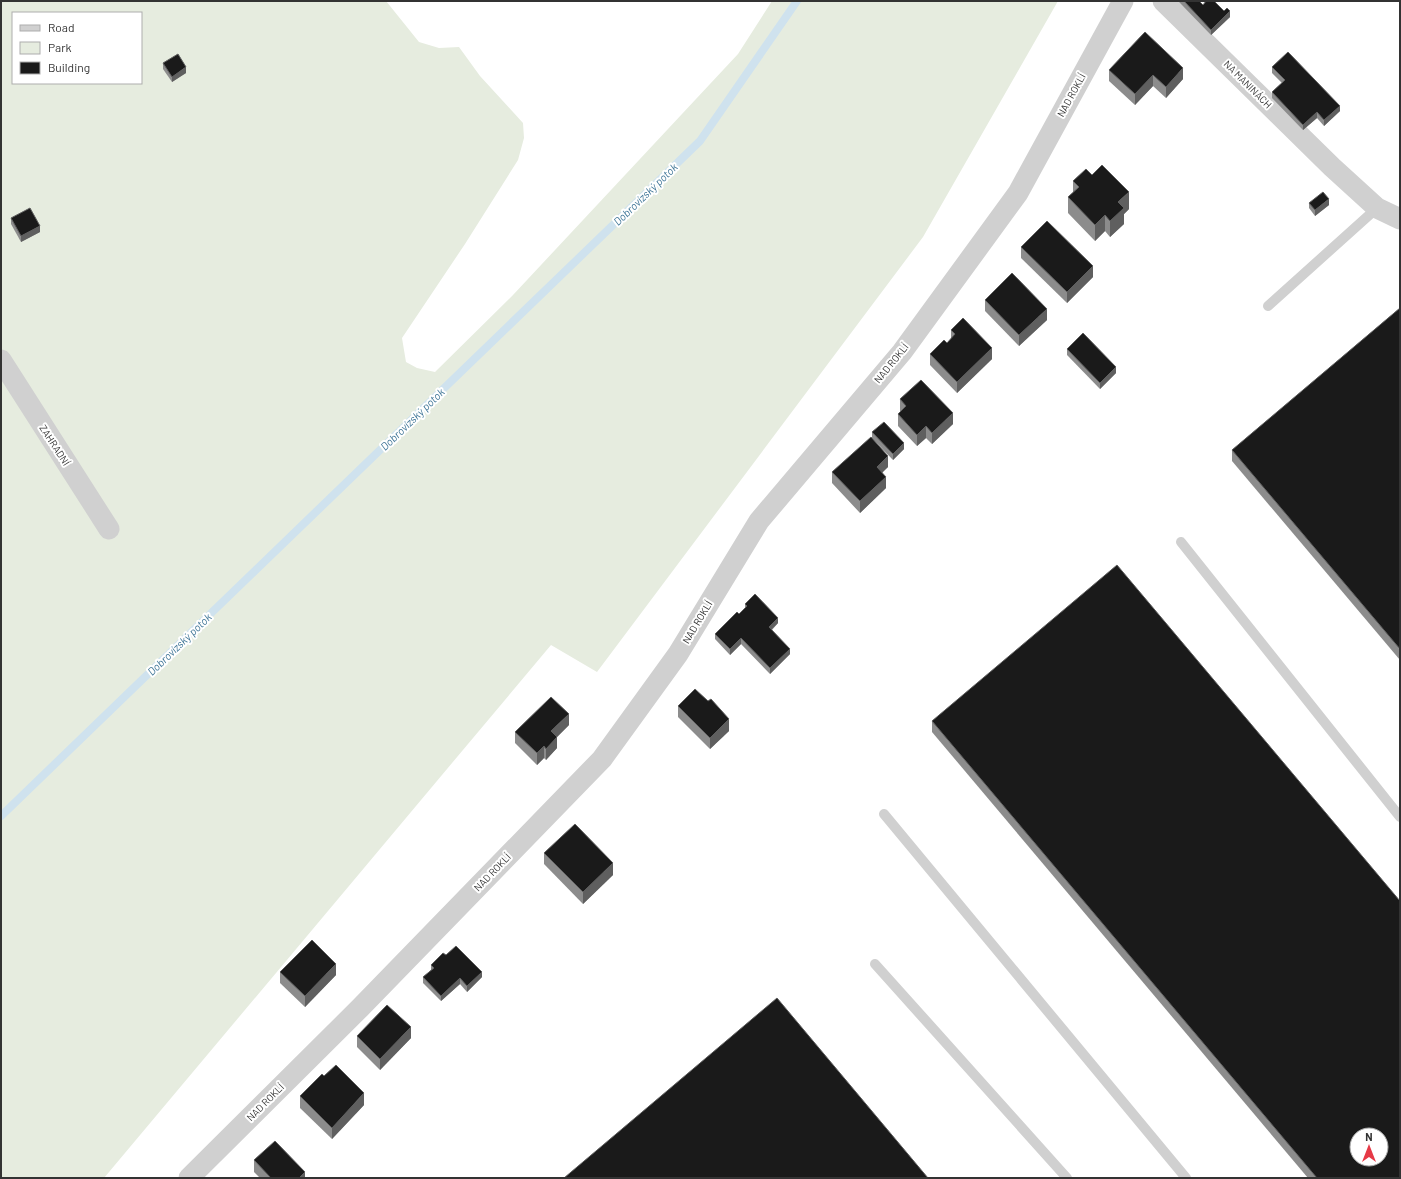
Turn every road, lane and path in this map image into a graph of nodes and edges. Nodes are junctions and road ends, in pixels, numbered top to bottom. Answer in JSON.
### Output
{"nodes":[{"id":1,"x":1123,"y":1,"type":"edge"},
{"id":2,"x":1163,"y":1,"type":"edge"},
{"id":3,"x":1377,"y":208,"type":"junction"},
{"id":4,"x":1400,"y":219,"type":"edge"},
{"id":5,"x":1268,"y":306,"type":"dead end"},
{"id":6,"x":1,"y":360,"type":"edge"},
{"id":7,"x":109,"y":529,"type":"dead end"},
{"id":8,"x":1181,"y":542,"type":"dead end"},
{"id":9,"x":884,"y":814,"type":"dead end"},
{"id":10,"x":1400,"y":817,"type":"edge"},
{"id":11,"x":875,"y":964,"type":"dead end"},
{"id":12,"x":189,"y":1178,"type":"edge"},
{"id":13,"x":1067,"y":1178,"type":"edge"},
{"id":14,"x":1186,"y":1178,"type":"edge"}],
"edges":[{"from":1,"to":12,"type":"street","name":"NAD ROKLÍ"},
{"from":2,"to":3,"type":"street","name":"NA MANINÁCH"},
{"from":3,"to":4,"type":"street","name":"NA MANINÁCH"},
{"from":3,"to":5,"type":"lane"},
{"from":6,"to":7,"type":"street","name":"ZAHRADNÍ"},
{"from":8,"to":10,"type":"lane"},
{"from":9,"to":14,"type":"lane"},
{"from":11,"to":13,"type":"lane"}]}
